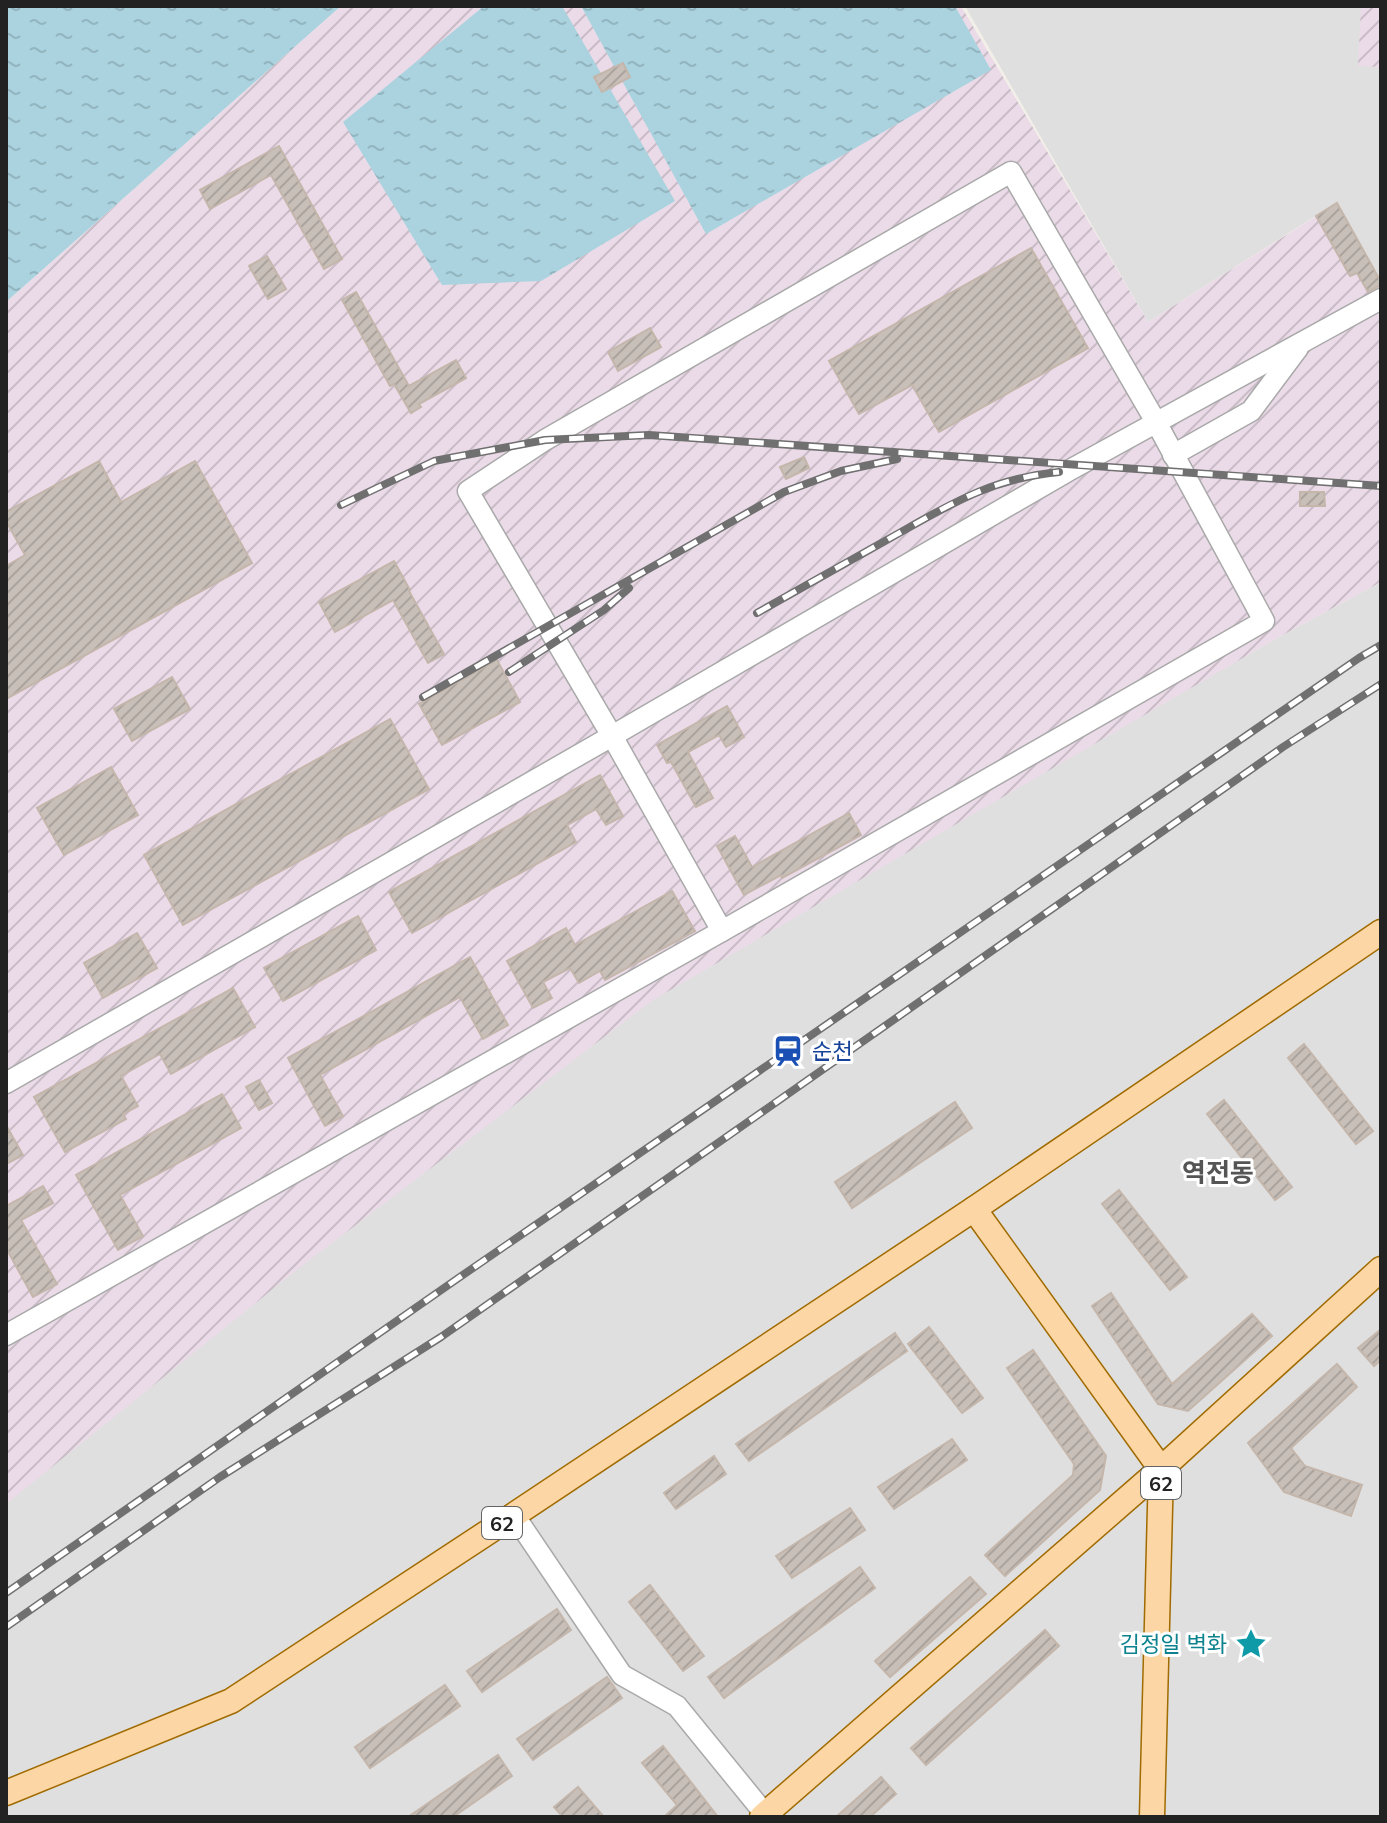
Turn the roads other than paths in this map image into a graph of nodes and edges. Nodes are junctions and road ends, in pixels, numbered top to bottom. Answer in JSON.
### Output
{"nodes":[{"id":1,"x":1381,"y":299,"type":"edge"},
{"id":2,"x":1303,"y":341,"type":"junction"},
{"id":3,"x":1156,"y":422,"type":"junction"},
{"id":4,"x":1173,"y":455,"type":"junction"},
{"id":5,"x":612,"y":736,"type":"junction"},
{"id":6,"x":722,"y":931,"type":"junction"},
{"id":7,"x":1381,"y":932,"type":"edge"},
{"id":8,"x":6,"y":1083,"type":"edge"},
{"id":9,"x":974,"y":1209,"type":"junction"},
{"id":10,"x":1381,"y":1269,"type":"edge"},
{"id":11,"x":6,"y":1333,"type":"edge"},
{"id":12,"x":1161,"y":1469,"type":"junction"},
{"id":13,"x":514,"y":1515,"type":"junction"},
{"id":14,"x":6,"y":1793,"type":"edge"},
{"id":15,"x":764,"y":1816,"type":"edge"},
{"id":16,"x":1152,"y":1817,"type":"edge"}],
"edges":[{"from":1,"to":2,"type":"street"},
{"from":2,"to":3,"type":"street"},
{"from":2,"to":4,"type":"street"},
{"from":3,"to":4,"type":"street"},
{"from":3,"to":5,"type":"street"},
{"from":3,"to":5,"type":"street"},
{"from":4,"to":6,"type":"street"},
{"from":5,"to":6,"type":"street"},
{"from":5,"to":8,"type":"street"},
{"from":6,"to":11,"type":"street"},
{"from":7,"to":9,"type":"main road"},
{"from":9,"to":12,"type":"main road","number":"62"},
{"from":9,"to":13,"type":"main road","number":"62"},
{"from":10,"to":12,"type":"main road"},
{"from":12,"to":15,"type":"main road"},
{"from":12,"to":16,"type":"main road","number":"62"},
{"from":13,"to":14,"type":"main road","number":"62"},
{"from":13,"to":15,"type":"street"}]}
